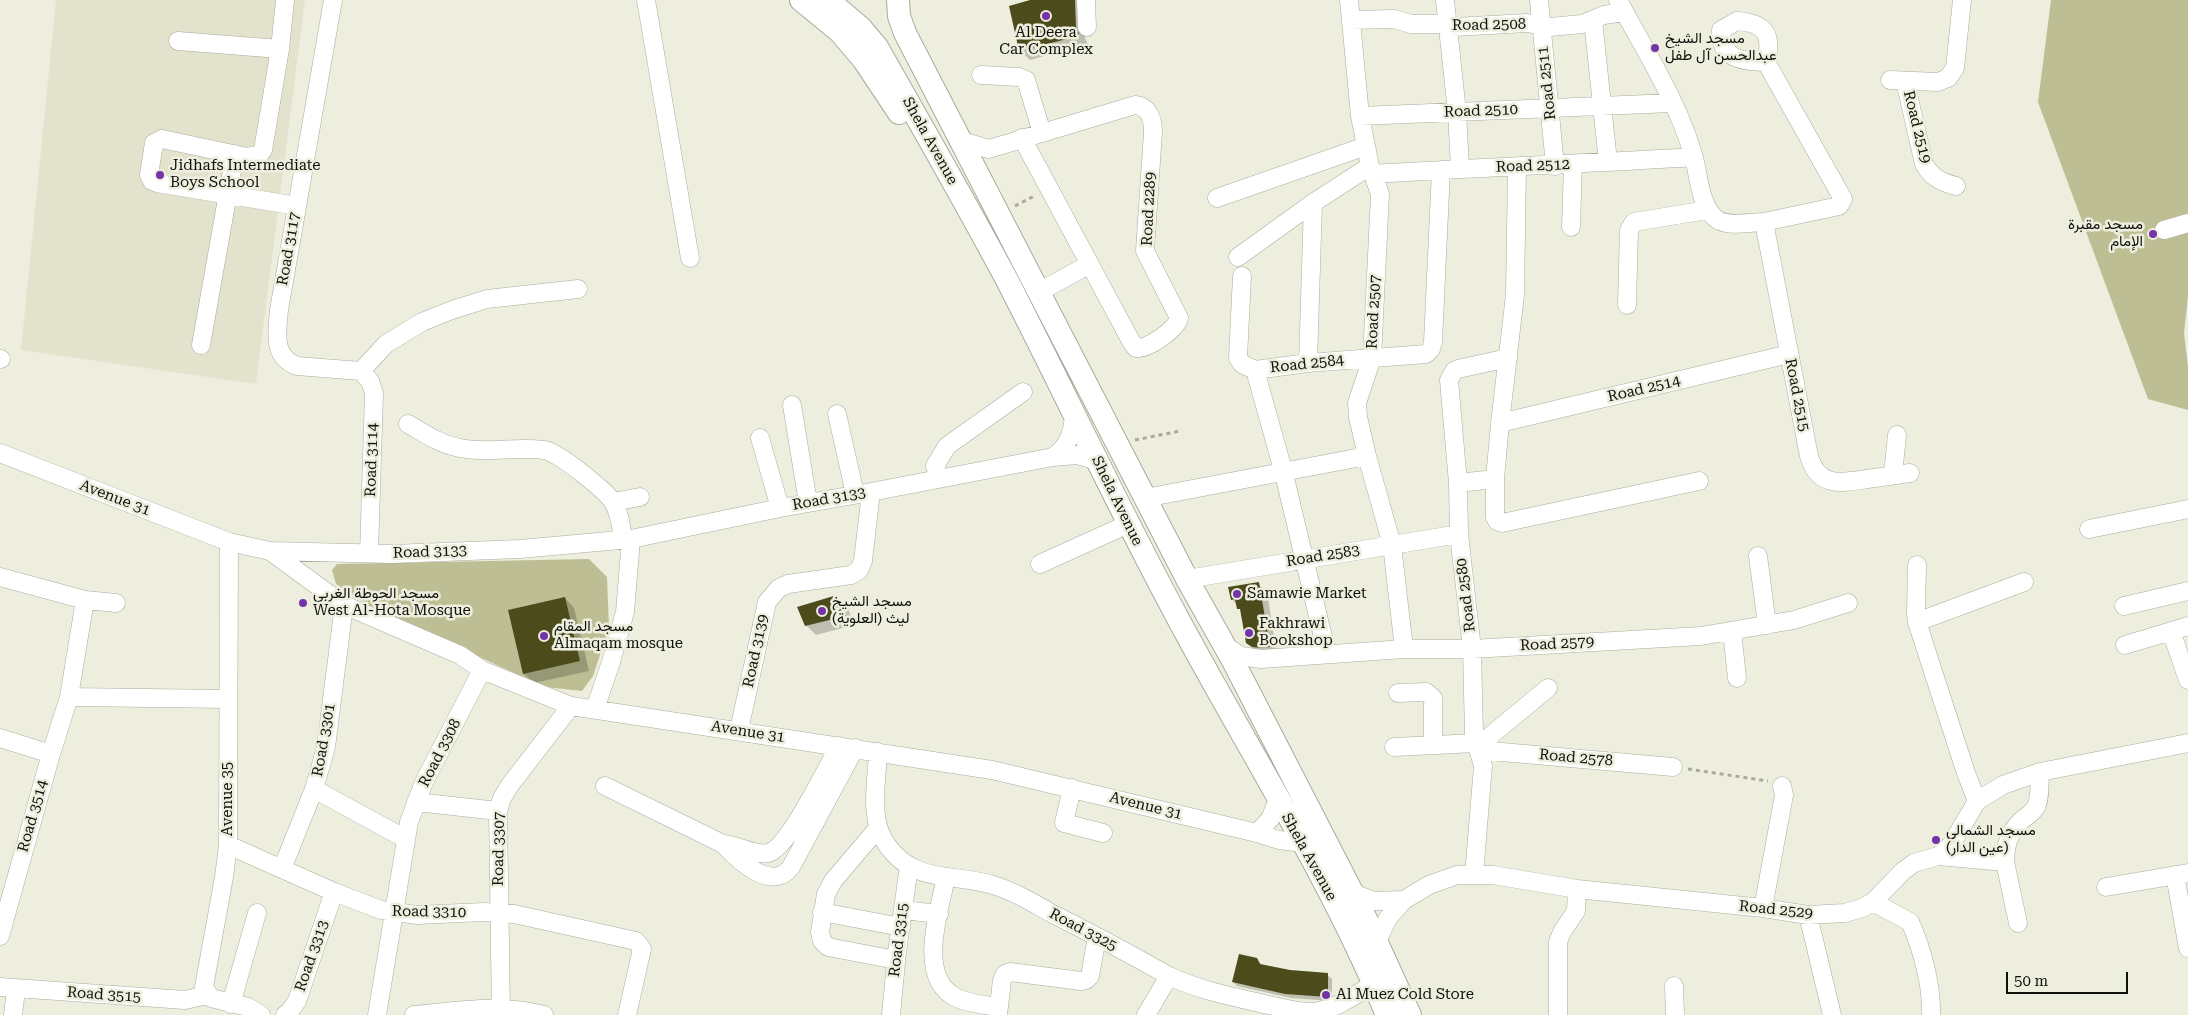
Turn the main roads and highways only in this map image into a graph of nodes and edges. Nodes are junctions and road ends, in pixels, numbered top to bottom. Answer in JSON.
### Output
{"nodes":[{"id":1,"x":800,"y":0,"type":"edge"},
{"id":2,"x":828,"y":0,"type":"edge"},
{"id":3,"x":898,"y":0,"type":"edge"},
{"id":4,"x":963,"y":200,"type":"junction"},
{"id":5,"x":1387,"y":1015,"type":"edge"},
{"id":6,"x":1410,"y":1015,"type":"edge"}],
"edges":[{"from":1,"to":4,"type":"main road"},
{"from":2,"to":4,"type":"main road","name":"Shela Avenue"},
{"from":3,"to":6,"type":"main road","name":"Shela Avenue"},
{"from":4,"to":5,"type":"main road","name":"Shela Avenue"}]}
